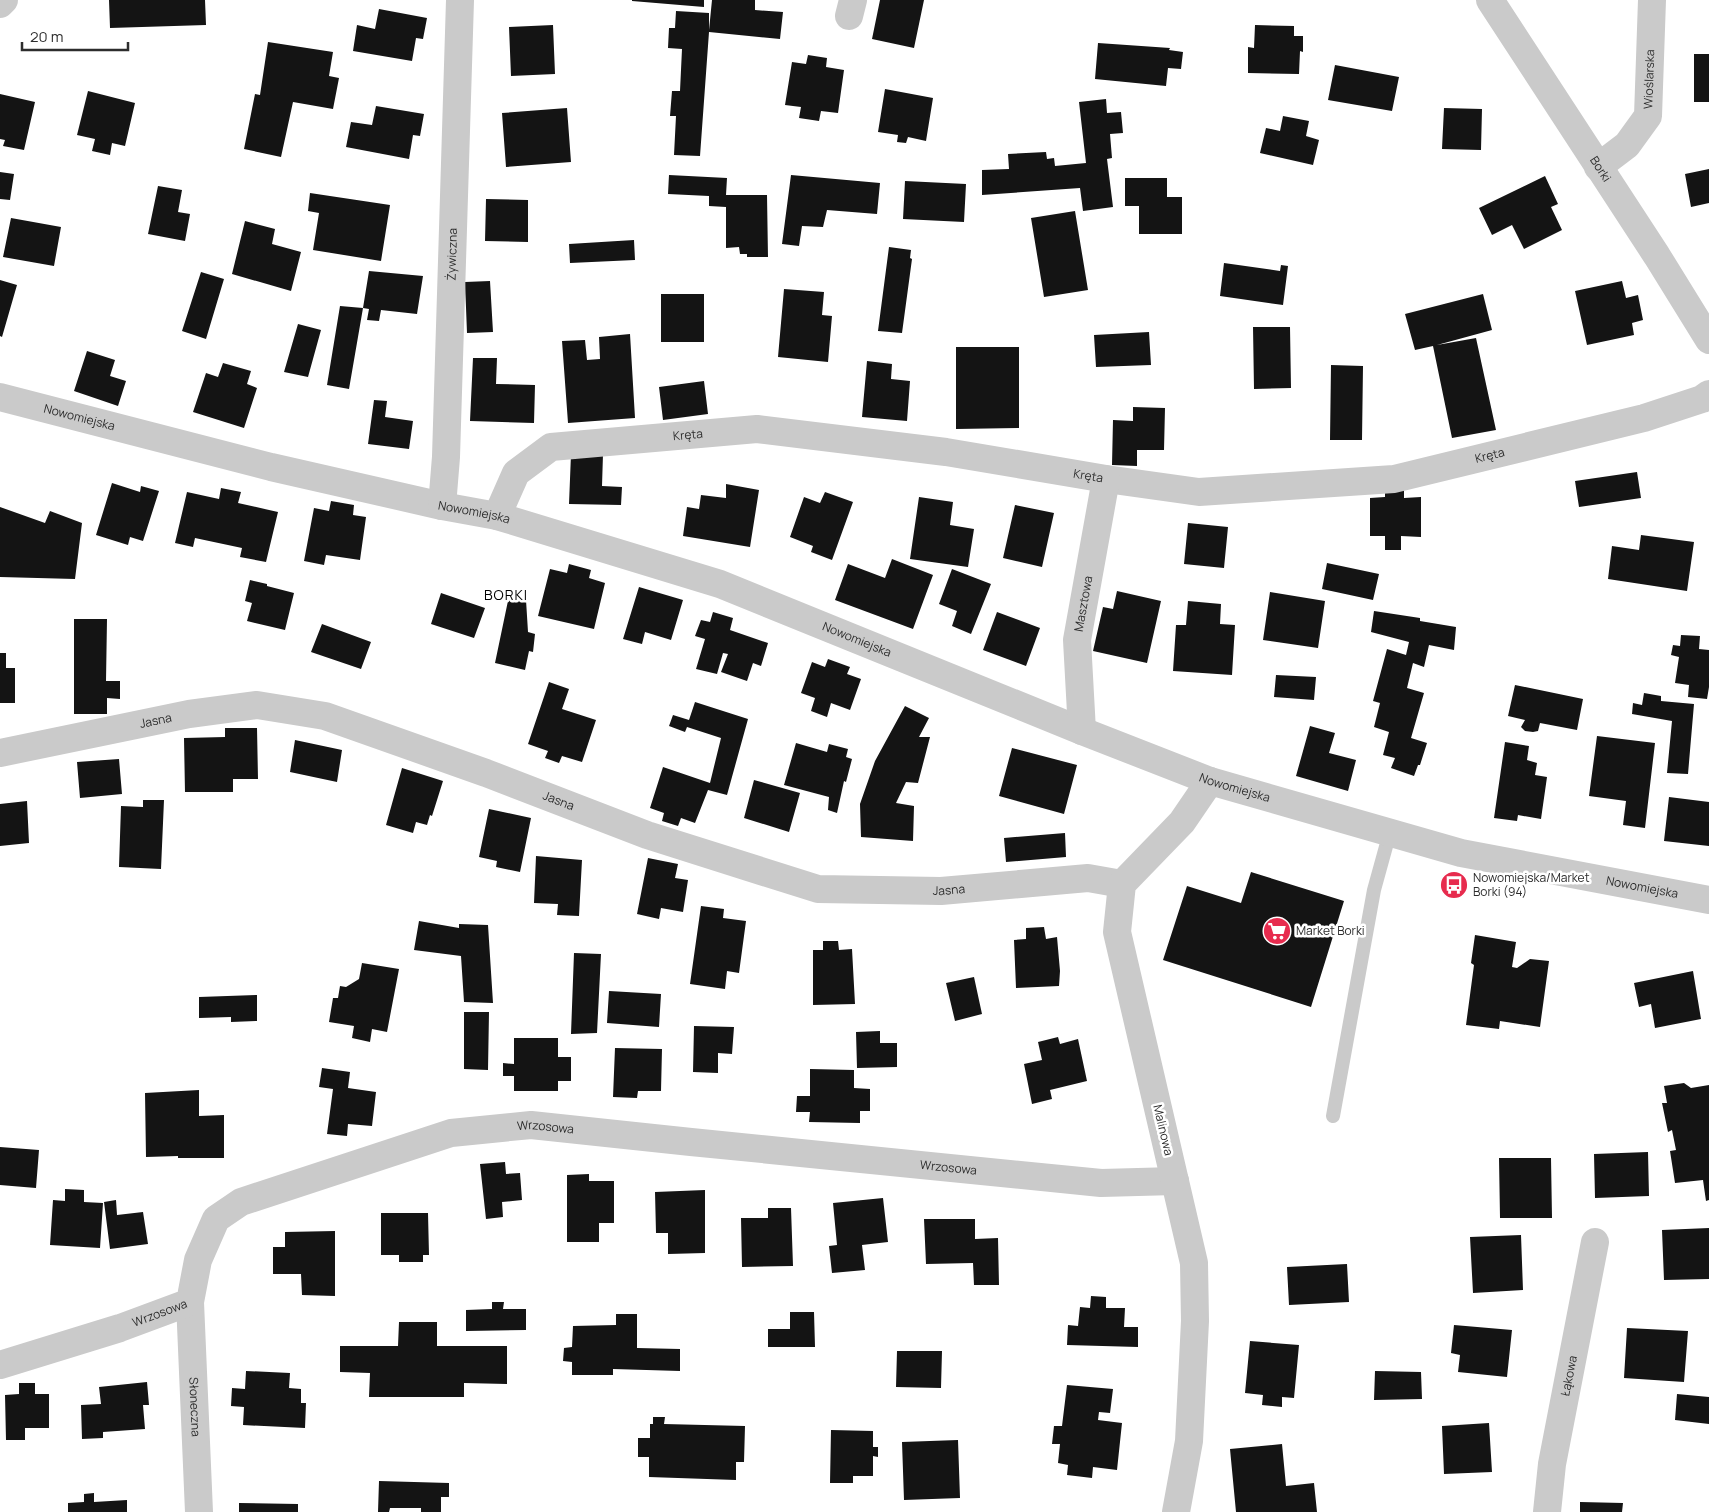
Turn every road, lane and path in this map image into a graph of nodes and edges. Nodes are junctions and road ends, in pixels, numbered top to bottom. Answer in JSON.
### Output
{"nodes":[{"id":1,"x":4,"y":0,"type":"edge"},
{"id":2,"x":460,"y":0,"type":"edge"},
{"id":3,"x":1490,"y":0,"type":"edge"},
{"id":4,"x":1652,"y":0,"type":"edge"},
{"id":5,"x":0,"y":4,"type":"edge"},
{"id":6,"x":1598,"y":167,"type":"junction"},
{"id":7,"x":1709,"y":340,"type":"edge"},
{"id":8,"x":1709,"y":394,"type":"edge"},
{"id":9,"x":0,"y":397,"type":"edge"},
{"id":10,"x":1106,"y":479,"type":"junction"},
{"id":11,"x":442,"y":506,"type":"junction"},
{"id":12,"x":497,"y":516,"type":"junction"},
{"id":13,"x":1082,"y":731,"type":"junction"},
{"id":14,"x":0,"y":753,"type":"edge"},
{"id":15,"x":1210,"y":781,"type":"junction"},
{"id":16,"x":1390,"y":832,"type":"junction"},
{"id":17,"x":1122,"y":884,"type":"junction"},
{"id":18,"x":1709,"y":900,"type":"edge"},
{"id":19,"x":1333,"y":1116,"type":"dead end"},
{"id":20,"x":1175,"y":1181,"type":"junction"},
{"id":21,"x":1595,"y":1242,"type":"dead end"},
{"id":22,"x":190,"y":1302,"type":"junction"},
{"id":23,"x":0,"y":1365,"type":"edge"},
{"id":24,"x":199,"y":1512,"type":"edge"},
{"id":25,"x":1176,"y":1512,"type":"edge"},
{"id":26,"x":1547,"y":1512,"type":"edge"}],
"edges":[{"from":1,"to":5,"type":"street"},
{"from":2,"to":11,"type":"street","name":"Żywiczna"},
{"from":3,"to":6,"type":"street","name":"Borki"},
{"from":4,"to":6,"type":"street","name":"Wioślarska"},
{"from":6,"to":7,"type":"street","name":"Borki"},
{"from":8,"to":10,"type":"street","name":"Kręta"},
{"from":9,"to":11,"type":"street","name":"Nowomiejska"},
{"from":10,"to":12,"type":"street","name":"Kręta"},
{"from":10,"to":13,"type":"street","name":"Masztowa"},
{"from":11,"to":12,"type":"street","name":"Nowomiejska"},
{"from":12,"to":13,"type":"street","name":"Nowomiejska"},
{"from":13,"to":15,"type":"street","name":"Nowomiejska"},
{"from":14,"to":17,"type":"street","name":"Jasna"},
{"from":15,"to":16,"type":"street","name":"Nowomiejska"},
{"from":15,"to":17,"type":"street"},
{"from":16,"to":18,"type":"street","name":"Nowomiejska"},
{"from":16,"to":19,"type":"lane"},
{"from":17,"to":20,"type":"street","name":"Malinowa"},
{"from":20,"to":22,"type":"street","name":"Wrzosowa"},
{"from":20,"to":25,"type":"street","name":"Malinowa"},
{"from":21,"to":26,"type":"street","name":"Łąkowa"},
{"from":22,"to":23,"type":"street","name":"Wrzosowa"},
{"from":22,"to":24,"type":"street","name":"Słoneczna"}]}
